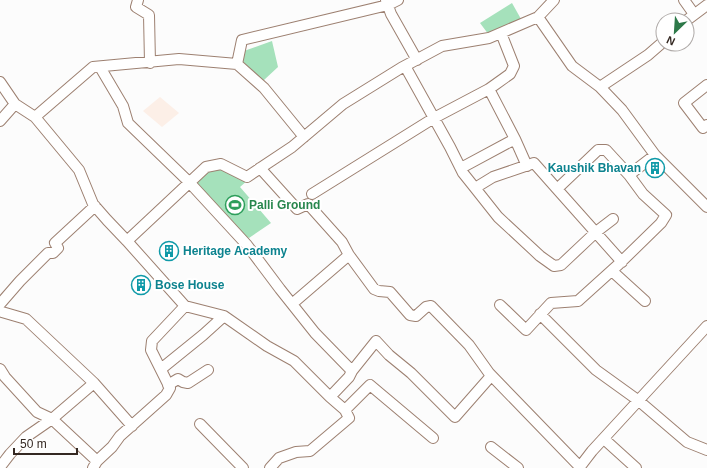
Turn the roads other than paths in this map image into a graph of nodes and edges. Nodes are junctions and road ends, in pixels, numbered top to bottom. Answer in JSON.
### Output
{"nodes":[{"id":1,"x":138,"y":0,"type":"edge"},
{"id":2,"x":398,"y":0,"type":"edge"},
{"id":3,"x":554,"y":0,"type":"edge"},
{"id":4,"x":684,"y":0,"type":"edge"},
{"id":5,"x":387,"y":3,"type":"edge"},
{"id":6,"x":707,"y":5,"type":"edge"},
{"id":7,"x":689,"y":12,"type":"edge"},
{"id":8,"x":695,"y":14,"type":"edge"},
{"id":9,"x":538,"y":17,"type":"junction"},
{"id":10,"x":500,"y":33,"type":"junction"},
{"id":11,"x":655,"y":49,"type":"edge"},
{"id":12,"x":417,"y":60,"type":"junction"},
{"id":13,"x":150,"y":63,"type":"junction"},
{"id":14,"x":237,"y":64,"type":"junction"},
{"id":15,"x":405,"y":66,"type":"junction"},
{"id":16,"x":100,"y":67,"type":"junction"},
{"id":17,"x":0,"y":82,"type":"edge"},
{"id":18,"x":707,"y":85,"type":"edge"},
{"id":19,"x":600,"y":87,"type":"junction"},
{"id":20,"x":489,"y":89,"type":"junction"},
{"id":21,"x":15,"y":104,"type":"junction"},
{"id":22,"x":35,"y":117,"type":"junction"},
{"id":23,"x":434,"y":118,"type":"junction"},
{"id":24,"x":0,"y":121,"type":"edge"},
{"id":25,"x":707,"y":125,"type":"edge"},
{"id":26,"x":304,"y":137,"type":"junction"},
{"id":27,"x":515,"y":139,"type":"junction"},
{"id":28,"x":655,"y":155,"type":"junction"},
{"id":29,"x":527,"y":166,"type":"junction"},
{"id":30,"x":260,"y":168,"type":"junction"},
{"id":31,"x":460,"y":168,"type":"junction"},
{"id":32,"x":629,"y":175,"type":"junction"},
{"id":33,"x":189,"y":182,"type":"junction"},
{"id":34,"x":475,"y":188,"type":"junction"},
{"id":35,"x":557,"y":189,"type":"junction"},
{"id":36,"x":312,"y":194,"type":"dead end"},
{"id":37,"x":95,"y":206,"type":"junction"},
{"id":38,"x":707,"y":207,"type":"edge"},
{"id":39,"x":613,"y":219,"type":"dead end"},
{"id":40,"x":596,"y":232,"type":"junction"},
{"id":41,"x":127,"y":241,"type":"junction"},
{"id":42,"x":349,"y":255,"type":"junction"},
{"id":43,"x":622,"y":262,"type":"junction"},
{"id":44,"x":612,"y":271,"type":"junction"},
{"id":45,"x":645,"y":301,"type":"dead end"},
{"id":46,"x":292,"y":304,"type":"junction"},
{"id":47,"x":500,"y":305,"type":"dead end"},
{"id":48,"x":185,"y":306,"type":"junction"},
{"id":49,"x":0,"y":311,"type":"edge"},
{"id":50,"x":540,"y":314,"type":"junction"},
{"id":51,"x":224,"y":316,"type":"junction"},
{"id":52,"x":707,"y":326,"type":"edge"},
{"id":53,"x":0,"y":369,"type":"edge"},
{"id":54,"x":161,"y":370,"type":"junction"},
{"id":55,"x":208,"y":370,"type":"dead end"},
{"id":56,"x":352,"y":371,"type":"junction"},
{"id":57,"x":491,"y":376,"type":"junction"},
{"id":58,"x":94,"y":383,"type":"junction"},
{"id":59,"x":168,"y":384,"type":"junction"},
{"id":60,"x":330,"y":397,"type":"junction"},
{"id":61,"x":639,"y":401,"type":"junction"},
{"id":62,"x":345,"y":410,"type":"junction"},
{"id":63,"x":52,"y":419,"type":"junction"},
{"id":64,"x":200,"y":424,"type":"dead end"},
{"id":65,"x":132,"y":426,"type":"junction"},
{"id":66,"x":433,"y":438,"type":"dead end"},
{"id":67,"x":604,"y":439,"type":"junction"},
{"id":68,"x":491,"y":447,"type":"dead end"},
{"id":69,"x":707,"y":450,"type":"edge"},
{"id":70,"x":95,"y":464,"type":"edge"},
{"id":71,"x":0,"y":467,"type":"edge"},
{"id":72,"x":580,"y":467,"type":"edge"},
{"id":73,"x":243,"y":468,"type":"edge"},
{"id":74,"x":270,"y":468,"type":"edge"},
{"id":75,"x":518,"y":468,"type":"edge"},
{"id":76,"x":636,"y":468,"type":"edge"}],
"edges":[{"from":1,"to":13,"type":"street"},
{"from":2,"to":5,"type":"street"},
{"from":3,"to":9,"type":"street"},
{"from":4,"to":7,"type":"street"},
{"from":5,"to":12,"type":"street"},
{"from":5,"to":14,"type":"street"},
{"from":6,"to":8,"type":"street"},
{"from":9,"to":10,"type":"street"},
{"from":9,"to":19,"type":"street"},
{"from":10,"to":12,"type":"street"},
{"from":10,"to":20,"type":"street"},
{"from":11,"to":19,"type":"street"},
{"from":12,"to":15,"type":"street"},
{"from":13,"to":14,"type":"street"},
{"from":13,"to":16,"type":"street"},
{"from":14,"to":26,"type":"street"},
{"from":15,"to":23,"type":"street"},
{"from":15,"to":26,"type":"street"},
{"from":16,"to":22,"type":"street"},
{"from":16,"to":33,"type":"street"},
{"from":17,"to":21,"type":"street"},
{"from":18,"to":25,"type":"street"},
{"from":19,"to":28,"type":"street"},
{"from":20,"to":23,"type":"street"},
{"from":20,"to":27,"type":"street"},
{"from":21,"to":22,"type":"street"},
{"from":21,"to":24,"type":"street"},
{"from":22,"to":37,"type":"street"},
{"from":23,"to":31,"type":"street"},
{"from":23,"to":36,"type":"street"},
{"from":26,"to":30,"type":"street"},
{"from":27,"to":29,"type":"street"},
{"from":27,"to":31,"type":"street"},
{"from":28,"to":32,"type":"street"},
{"from":28,"to":38,"type":"street"},
{"from":29,"to":34,"type":"street"},
{"from":29,"to":35,"type":"street"},
{"from":30,"to":33,"type":"street"},
{"from":30,"to":42,"type":"street"},
{"from":31,"to":34,"type":"street"},
{"from":32,"to":35,"type":"street"},
{"from":32,"to":43,"type":"street"},
{"from":33,"to":41,"type":"street"},
{"from":33,"to":46,"type":"street"},
{"from":34,"to":40,"type":"street"},
{"from":35,"to":40,"type":"street"},
{"from":37,"to":41,"type":"street"},
{"from":37,"to":49,"type":"street"},
{"from":39,"to":40,"type":"street"},
{"from":40,"to":43,"type":"street"},
{"from":41,"to":48,"type":"street"},
{"from":42,"to":46,"type":"street"},
{"from":42,"to":57,"type":"street"},
{"from":43,"to":44,"type":"street"},
{"from":44,"to":45,"type":"street"},
{"from":44,"to":50,"type":"street"},
{"from":46,"to":56,"type":"street"},
{"from":47,"to":50,"type":"street"},
{"from":48,"to":51,"type":"street"},
{"from":48,"to":54,"type":"street"},
{"from":49,"to":58,"type":"street"},
{"from":50,"to":61,"type":"street"},
{"from":51,"to":54,"type":"street"},
{"from":51,"to":60,"type":"street"},
{"from":52,"to":61,"type":"street"},
{"from":53,"to":63,"type":"street"},
{"from":54,"to":59,"type":"street"},
{"from":55,"to":59,"type":"street"},
{"from":56,"to":57,"type":"street"},
{"from":56,"to":60,"type":"street"},
{"from":57,"to":72,"type":"street"},
{"from":58,"to":63,"type":"street"},
{"from":58,"to":65,"type":"street"},
{"from":59,"to":65,"type":"street"},
{"from":60,"to":62,"type":"street"},
{"from":61,"to":67,"type":"street"},
{"from":61,"to":69,"type":"street"},
{"from":62,"to":66,"type":"street"},
{"from":62,"to":74,"type":"street"},
{"from":63,"to":70,"type":"street"},
{"from":63,"to":71,"type":"street"},
{"from":64,"to":73,"type":"street"},
{"from":65,"to":70,"type":"street"},
{"from":67,"to":72,"type":"street"},
{"from":67,"to":76,"type":"street"},
{"from":68,"to":75,"type":"street"}]}
